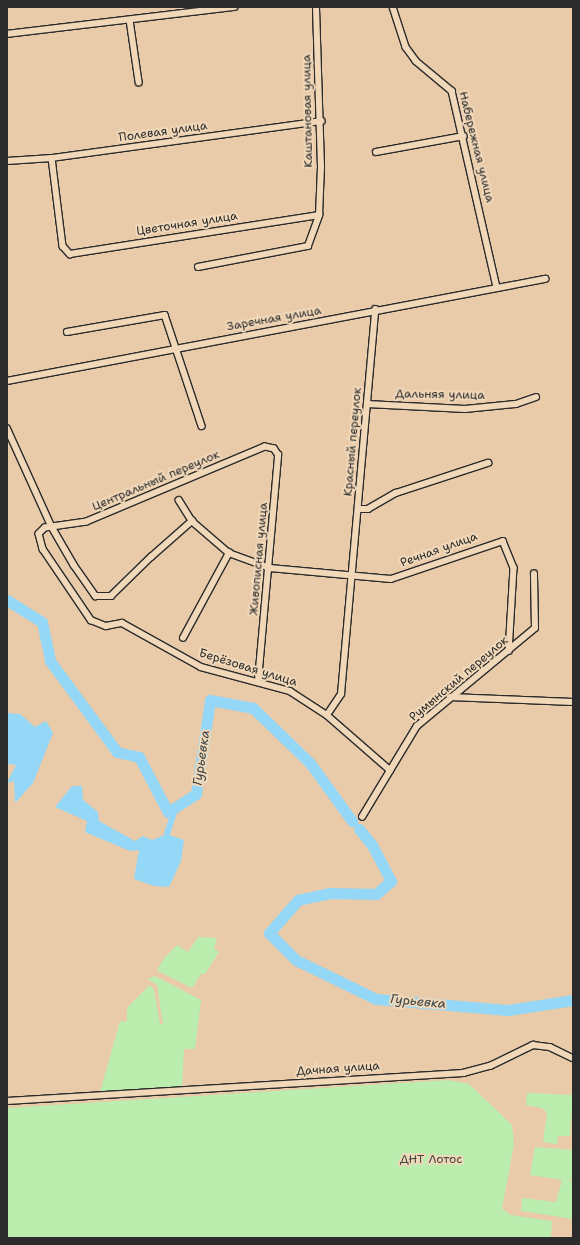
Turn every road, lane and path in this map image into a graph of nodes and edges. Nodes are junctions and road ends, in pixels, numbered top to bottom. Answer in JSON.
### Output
{"nodes":[{"id":1,"x":234,"y":7,"type":"edge"},
{"id":2,"x":316,"y":7,"type":"edge"},
{"id":3,"x":393,"y":7,"type":"edge"},
{"id":4,"x":130,"y":20,"type":"junction"},
{"id":5,"x":7,"y":34,"type":"edge"},
{"id":6,"x":139,"y":82,"type":"dead end"},
{"id":7,"x":321,"y":121,"type":"junction"},
{"id":8,"x":464,"y":136,"type":"junction"},
{"id":9,"x":376,"y":152,"type":"dead end"},
{"id":10,"x":52,"y":158,"type":"junction"},
{"id":11,"x":7,"y":161,"type":"edge"},
{"id":12,"x":318,"y":215,"type":"junction"},
{"id":13,"x":198,"y":267,"type":"dead end"},
{"id":14,"x":545,"y":279,"type":"dead end"},
{"id":15,"x":497,"y":288,"type":"junction"},
{"id":16,"x":375,"y":310,"type":"junction"},
{"id":17,"x":67,"y":332,"type":"dead end"},
{"id":18,"x":177,"y":348,"type":"junction"},
{"id":19,"x":7,"y":381,"type":"edge"},
{"id":20,"x":536,"y":397,"type":"dead end"},
{"id":21,"x":367,"y":404,"type":"junction"},
{"id":22,"x":202,"y":426,"type":"dead end"},
{"id":23,"x":7,"y":428,"type":"edge"},
{"id":24,"x":265,"y":447,"type":"joint"},
{"id":25,"x":488,"y":463,"type":"dead end"},
{"id":26,"x":179,"y":500,"type":"dead end"},
{"id":27,"x":358,"y":509,"type":"junction"},
{"id":28,"x":192,"y":521,"type":"junction"},
{"id":29,"x":52,"y":527,"type":"junction"},
{"id":30,"x":229,"y":553,"type":"junction"},
{"id":31,"x":270,"y":568,"type":"junction"},
{"id":32,"x":534,"y":574,"type":"dead end"},
{"id":33,"x":352,"y":576,"type":"junction"},
{"id":34,"x":183,"y":638,"type":"dead end"},
{"id":35,"x":509,"y":651,"type":"junction"},
{"id":36,"x":258,"y":681,"type":"junction"},
{"id":37,"x":450,"y":697,"type":"junction"},
{"id":38,"x":573,"y":702,"type":"edge"},
{"id":39,"x":327,"y":715,"type":"junction"},
{"id":40,"x":390,"y":770,"type":"junction"},
{"id":41,"x":362,"y":817,"type":"dead end"},
{"id":42,"x":573,"y":1058,"type":"edge"},
{"id":43,"x":7,"y":1101,"type":"edge"}],
"edges":[{"from":1,"to":4,"type":"street"},
{"from":2,"to":7,"type":"street","name":"Каштановая улица"},
{"from":3,"to":8,"type":"street","name":"Набережная улица"},
{"from":4,"to":5,"type":"street"},
{"from":4,"to":6,"type":"street"},
{"from":7,"to":10,"type":"street","name":"Полевая улица"},
{"from":7,"to":12,"type":"street","name":"Каштановая улица"},
{"from":8,"to":9,"type":"street"},
{"from":8,"to":15,"type":"street","name":"Набережная улица"},
{"from":10,"to":11,"type":"street","name":"Полевая улица"},
{"from":10,"to":12,"type":"street","name":"Цветочная улица"},
{"from":12,"to":13,"type":"street","name":"Каштановая улица"},
{"from":14,"to":15,"type":"street","name":"Заречная улица"},
{"from":15,"to":16,"type":"street","name":"Заречная улица"},
{"from":16,"to":18,"type":"street","name":"Заречная улица"},
{"from":16,"to":21,"type":"street","name":"Красный переулок"},
{"from":17,"to":18,"type":"street"},
{"from":18,"to":19,"type":"street","name":"Заречная улица"},
{"from":18,"to":22,"type":"street"},
{"from":20,"to":21,"type":"street","name":"Дальняя улица"},
{"from":21,"to":27,"type":"street","name":"Красный переулок"},
{"from":23,"to":29,"type":"street"},
{"from":24,"to":29,"type":"street","name":"Центральный переулок"},
{"from":24,"to":31,"type":"street","name":"Живописная улица"},
{"from":25,"to":27,"type":"street"},
{"from":26,"to":28,"type":"street"},
{"from":27,"to":33,"type":"street","name":"Красный переулок"},
{"from":28,"to":29,"type":"street"},
{"from":28,"to":30,"type":"street"},
{"from":29,"to":36,"type":"street","name":"Берёзовая улица"},
{"from":30,"to":31,"type":"street"},
{"from":30,"to":34,"type":"street"},
{"from":31,"to":33,"type":"street","name":"Речная улица"},
{"from":31,"to":36,"type":"street","name":"Живописная улица"},
{"from":32,"to":35,"type":"street","name":"Румынский переулок"},
{"from":33,"to":35,"type":"street","name":"Речная улица"},
{"from":33,"to":39,"type":"street","name":"Красный переулок"},
{"from":35,"to":37,"type":"street","name":"Румынский переулок"},
{"from":36,"to":39,"type":"street","name":"Берёзовая улица"},
{"from":37,"to":38,"type":"street"},
{"from":37,"to":40,"type":"street","name":"Румынский переулок"},
{"from":39,"to":40,"type":"street","name":"Берёзовая улица"},
{"from":40,"to":41,"type":"street","name":"Румынский переулок"},
{"from":42,"to":43,"type":"street","name":"Дачная улица"}]}
